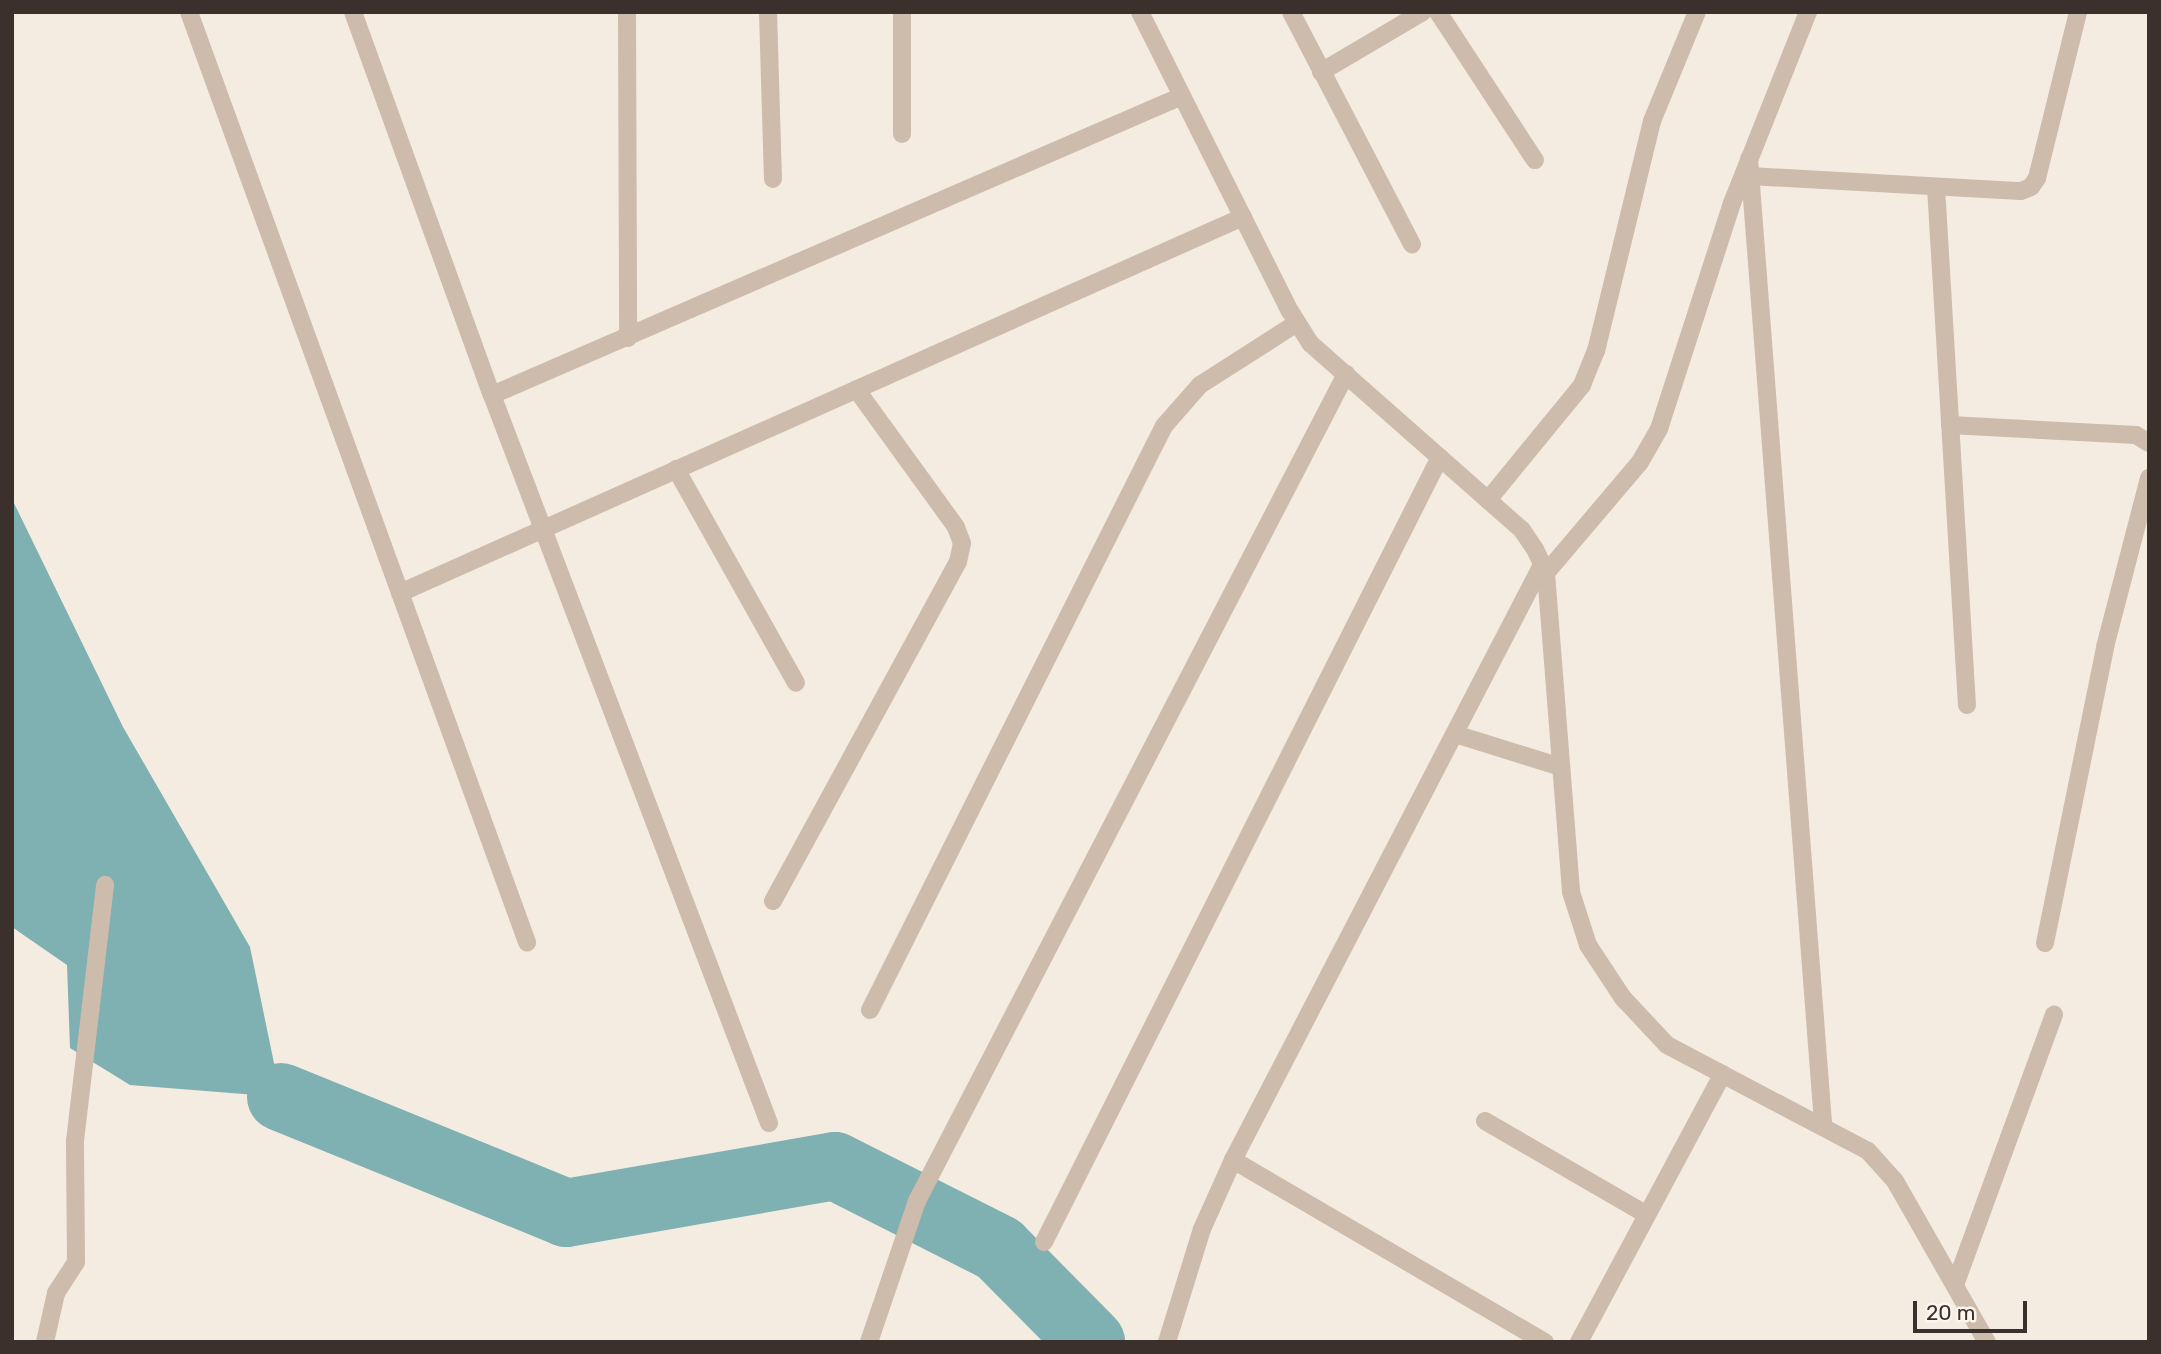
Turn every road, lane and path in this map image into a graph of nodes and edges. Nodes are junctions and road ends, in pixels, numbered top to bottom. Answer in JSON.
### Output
{"nodes":[{"id":1,"x":189,"y":12,"type":"edge"},
{"id":2,"x":354,"y":12,"type":"edge"},
{"id":3,"x":627,"y":12,"type":"edge"},
{"id":4,"x":768,"y":12,"type":"edge"},
{"id":5,"x":902,"y":12,"type":"edge"},
{"id":6,"x":1140,"y":12,"type":"edge"},
{"id":7,"x":1291,"y":12,"type":"edge"},
{"id":8,"x":1423,"y":12,"type":"edge"},
{"id":9,"x":1438,"y":12,"type":"edge"},
{"id":10,"x":1697,"y":12,"type":"edge"},
{"id":11,"x":1808,"y":12,"type":"edge"},
{"id":12,"x":2078,"y":12,"type":"edge"},
{"id":13,"x":1321,"y":72,"type":"junction"},
{"id":14,"x":1182,"y":96,"type":"junction"},
{"id":15,"x":902,"y":134,"type":"dead end"},
{"id":16,"x":1535,"y":160,"type":"dead end"},
{"id":17,"x":1749,"y":167,"type":"junction"},
{"id":18,"x":773,"y":180,"type":"dead end"},
{"id":19,"x":1936,"y":187,"type":"junction"},
{"id":20,"x":1242,"y":217,"type":"junction"},
{"id":21,"x":1412,"y":243,"type":"dead end"},
{"id":22,"x":1297,"y":323,"type":"junction"},
{"id":23,"x":628,"y":338,"type":"junction"},
{"id":24,"x":1346,"y":374,"type":"junction"},
{"id":25,"x":856,"y":389,"type":"junction"},
{"id":26,"x":492,"y":395,"type":"junction"},
{"id":27,"x":1950,"y":425,"type":"junction"},
{"id":28,"x":2149,"y":443,"type":"edge"},
{"id":29,"x":1440,"y":457,"type":"junction"},
{"id":30,"x":676,"y":469,"type":"junction"},
{"id":31,"x":2149,"y":478,"type":"edge"},
{"id":32,"x":1488,"y":500,"type":"junction"},
{"id":33,"x":543,"y":529,"type":"junction"},
{"id":34,"x":1544,"y":569,"type":"junction"},
{"id":35,"x":400,"y":593,"type":"junction"},
{"id":36,"x":796,"y":683,"type":"dead end"},
{"id":37,"x":1967,"y":705,"type":"dead end"},
{"id":38,"x":1455,"y":734,"type":"junction"},
{"id":39,"x":1561,"y":767,"type":"junction"},
{"id":40,"x":104,"y":885,"type":"dead end"},
{"id":41,"x":773,"y":901,"type":"dead end"},
{"id":42,"x":527,"y":942,"type":"dead end"},
{"id":43,"x":2045,"y":943,"type":"dead end"},
{"id":44,"x":870,"y":1010,"type":"dead end"},
{"id":45,"x":2054,"y":1015,"type":"dead end"},
{"id":46,"x":1723,"y":1074,"type":"junction"},
{"id":47,"x":1485,"y":1121,"type":"dead end"},
{"id":48,"x":769,"y":1123,"type":"dead end"},
{"id":49,"x":1823,"y":1124,"type":"junction"},
{"id":50,"x":1233,"y":1160,"type":"junction"},
{"id":51,"x":1647,"y":1215,"type":"junction"},
{"id":52,"x":1044,"y":1242,"type":"dead end"},
{"id":53,"x":1955,"y":1285,"type":"junction"},
{"id":54,"x":45,"y":1342,"type":"edge"},
{"id":55,"x":869,"y":1342,"type":"edge"},
{"id":56,"x":1167,"y":1342,"type":"edge"},
{"id":57,"x":1545,"y":1342,"type":"edge"},
{"id":58,"x":1579,"y":1342,"type":"edge"},
{"id":59,"x":1987,"y":1342,"type":"edge"}],
"edges":[{"from":1,"to":35,"type":"street"},
{"from":2,"to":26,"type":"street"},
{"from":3,"to":23,"type":"street"},
{"from":4,"to":18,"type":"street"},
{"from":5,"to":15,"type":"street"},
{"from":6,"to":14,"type":"street"},
{"from":7,"to":13,"type":"street"},
{"from":8,"to":13,"type":"street"},
{"from":9,"to":16,"type":"street"},
{"from":10,"to":32,"type":"street"},
{"from":11,"to":17,"type":"street"},
{"from":12,"to":19,"type":"street"},
{"from":13,"to":21,"type":"street"},
{"from":14,"to":20,"type":"street"},
{"from":14,"to":23,"type":"street"},
{"from":17,"to":19,"type":"street"},
{"from":17,"to":34,"type":"street"},
{"from":17,"to":49,"type":"street"},
{"from":19,"to":27,"type":"street"},
{"from":20,"to":22,"type":"street"},
{"from":20,"to":25,"type":"street"},
{"from":22,"to":24,"type":"street"},
{"from":22,"to":44,"type":"street"},
{"from":23,"to":26,"type":"street"},
{"from":24,"to":29,"type":"street"},
{"from":24,"to":55,"type":"street"},
{"from":25,"to":30,"type":"street"},
{"from":25,"to":41,"type":"street"},
{"from":26,"to":33,"type":"street"},
{"from":27,"to":28,"type":"street"},
{"from":27,"to":37,"type":"street"},
{"from":29,"to":32,"type":"street"},
{"from":29,"to":52,"type":"street"},
{"from":30,"to":33,"type":"street"},
{"from":30,"to":36,"type":"street"},
{"from":31,"to":43,"type":"street"},
{"from":32,"to":34,"type":"street"},
{"from":33,"to":35,"type":"street"},
{"from":33,"to":48,"type":"street"},
{"from":34,"to":38,"type":"street"},
{"from":34,"to":39,"type":"street"},
{"from":35,"to":42,"type":"street"},
{"from":38,"to":39,"type":"street"},
{"from":38,"to":50,"type":"street"},
{"from":39,"to":46,"type":"street"},
{"from":40,"to":54,"type":"street"},
{"from":45,"to":53,"type":"street"},
{"from":46,"to":49,"type":"street"},
{"from":46,"to":51,"type":"street"},
{"from":47,"to":51,"type":"street"},
{"from":49,"to":53,"type":"street"},
{"from":50,"to":56,"type":"street"},
{"from":50,"to":57,"type":"street"},
{"from":51,"to":58,"type":"street"},
{"from":53,"to":59,"type":"street"}]}
